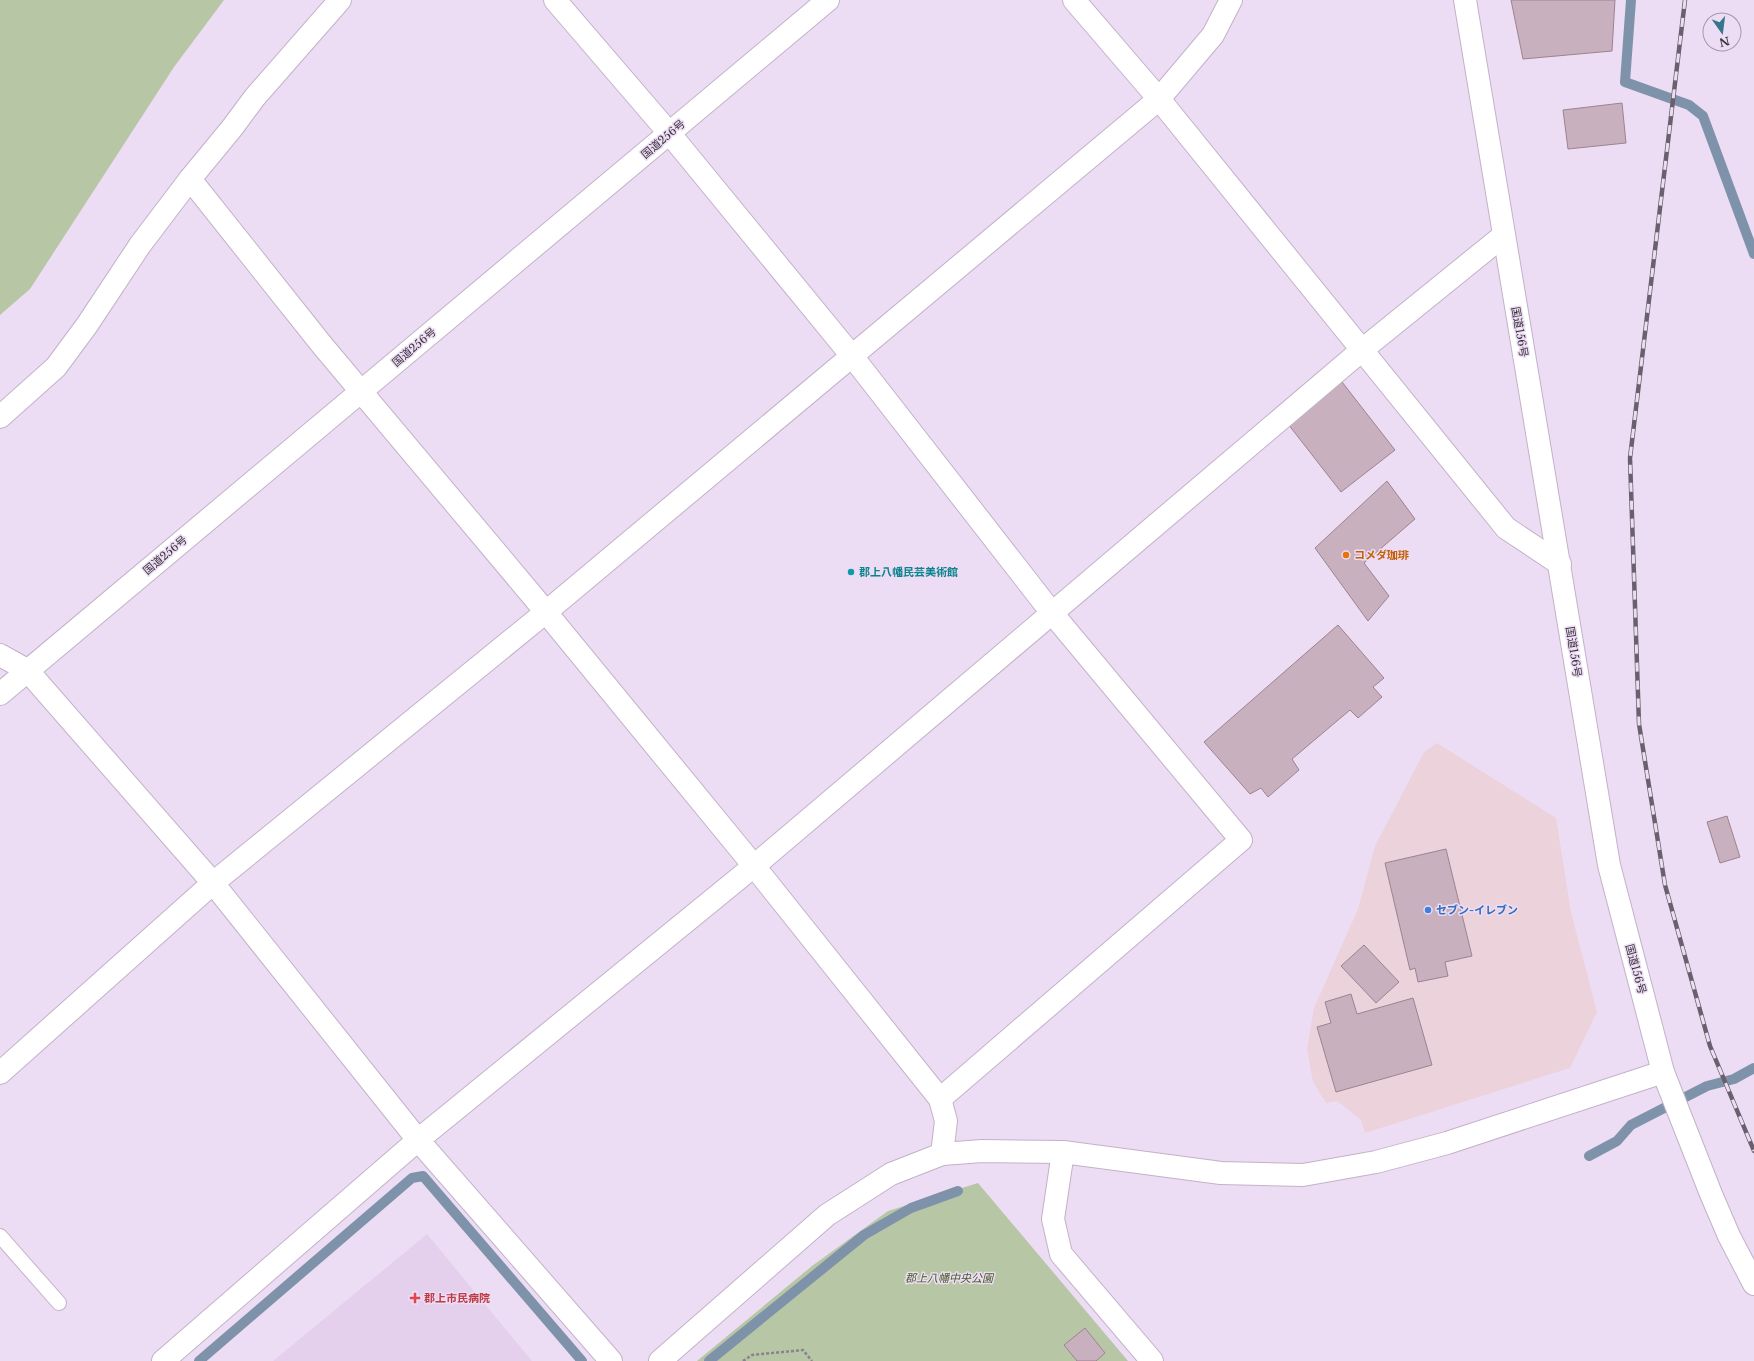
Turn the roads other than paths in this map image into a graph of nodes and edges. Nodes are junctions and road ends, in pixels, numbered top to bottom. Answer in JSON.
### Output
{"nodes":[{"id":1,"x":340,"y":0,"type":"edge"},
{"id":2,"x":555,"y":0,"type":"edge"},
{"id":3,"x":828,"y":0,"type":"edge"},
{"id":4,"x":1074,"y":0,"type":"edge"},
{"id":5,"x":1231,"y":0,"type":"edge"},
{"id":6,"x":1465,"y":0,"type":"edge"},
{"id":7,"x":1159,"y":100,"type":"junction"},
{"id":8,"x":670,"y":134,"type":"junction"},
{"id":9,"x":190,"y":179,"type":"junction"},
{"id":10,"x":1504,"y":236,"type":"junction"},
{"id":11,"x":1362,"y":350,"type":"junction"},
{"id":12,"x":852,"y":356,"type":"junction"},
{"id":13,"x":361,"y":391,"type":"junction"},
{"id":14,"x":0,"y":417,"type":"edge"},
{"id":15,"x":1560,"y":564,"type":"junction"},
{"id":16,"x":546,"y":612,"type":"junction"},
{"id":17,"x":1052,"y":613,"type":"junction"},
{"id":18,"x":0,"y":655,"type":"edge"},
{"id":19,"x":28,"y":670,"type":"junction"},
{"id":20,"x":0,"y":694,"type":"edge"},
{"id":21,"x":754,"y":866,"type":"junction"},
{"id":22,"x":213,"y":884,"type":"junction"},
{"id":23,"x":0,"y":1073,"type":"edge"},
{"id":24,"x":1665,"y":1077,"type":"junction"},
{"id":25,"x":940,"y":1099,"type":"junction"},
{"id":26,"x":418,"y":1140,"type":"junction"},
{"id":27,"x":1063,"y":1152,"type":"junction"},
{"id":28,"x":942,"y":1154,"type":"junction"},
{"id":29,"x":0,"y":1236,"type":"edge"},
{"id":30,"x":1754,"y":1284,"type":"edge"},
{"id":31,"x":59,"y":1303,"type":"dead end"},
{"id":32,"x":163,"y":1361,"type":"edge"},
{"id":33,"x":611,"y":1361,"type":"edge"},
{"id":34,"x":660,"y":1361,"type":"edge"},
{"id":35,"x":1152,"y":1361,"type":"edge"}],
"edges":[{"from":1,"to":9,"type":"main road"},
{"from":2,"to":8,"type":"main road"},
{"from":3,"to":8,"type":"main road","name":"国道256号"},
{"from":4,"to":7,"type":"main road"},
{"from":5,"to":7,"type":"main road"},
{"from":6,"to":10,"type":"main road","name":"国道156号"},
{"from":7,"to":11,"type":"main road"},
{"from":7,"to":12,"type":"main road"},
{"from":8,"to":12,"type":"main road"},
{"from":8,"to":13,"type":"main road","name":"国道256号"},
{"from":9,"to":13,"type":"main road"},
{"from":9,"to":14,"type":"main road"},
{"from":10,"to":11,"type":"main road"},
{"from":10,"to":15,"type":"main road","name":"国道156号"},
{"from":11,"to":15,"type":"main road"},
{"from":11,"to":17,"type":"main road"},
{"from":12,"to":16,"type":"main road"},
{"from":12,"to":17,"type":"main road"},
{"from":13,"to":16,"type":"main road"},
{"from":13,"to":19,"type":"main road","name":"国道256号"},
{"from":15,"to":24,"type":"main road","name":"国道156号"},
{"from":16,"to":21,"type":"main road"},
{"from":16,"to":22,"type":"main road"},
{"from":17,"to":21,"type":"main road"},
{"from":17,"to":25,"type":"main road"},
{"from":18,"to":19,"type":"main road"},
{"from":19,"to":20,"type":"main road","name":"国道256号"},
{"from":19,"to":22,"type":"main road"},
{"from":21,"to":25,"type":"main road"},
{"from":21,"to":26,"type":"main road"},
{"from":22,"to":23,"type":"main road"},
{"from":22,"to":26,"type":"main road"},
{"from":24,"to":27,"type":"main road"},
{"from":24,"to":30,"type":"main road","name":"国道156号"},
{"from":25,"to":28,"type":"main road"},
{"from":26,"to":32,"type":"main road"},
{"from":26,"to":33,"type":"main road"},
{"from":27,"to":28,"type":"main road"},
{"from":27,"to":35,"type":"main road"},
{"from":28,"to":34,"type":"main road"},
{"from":29,"to":31,"type":"lane"}]}
